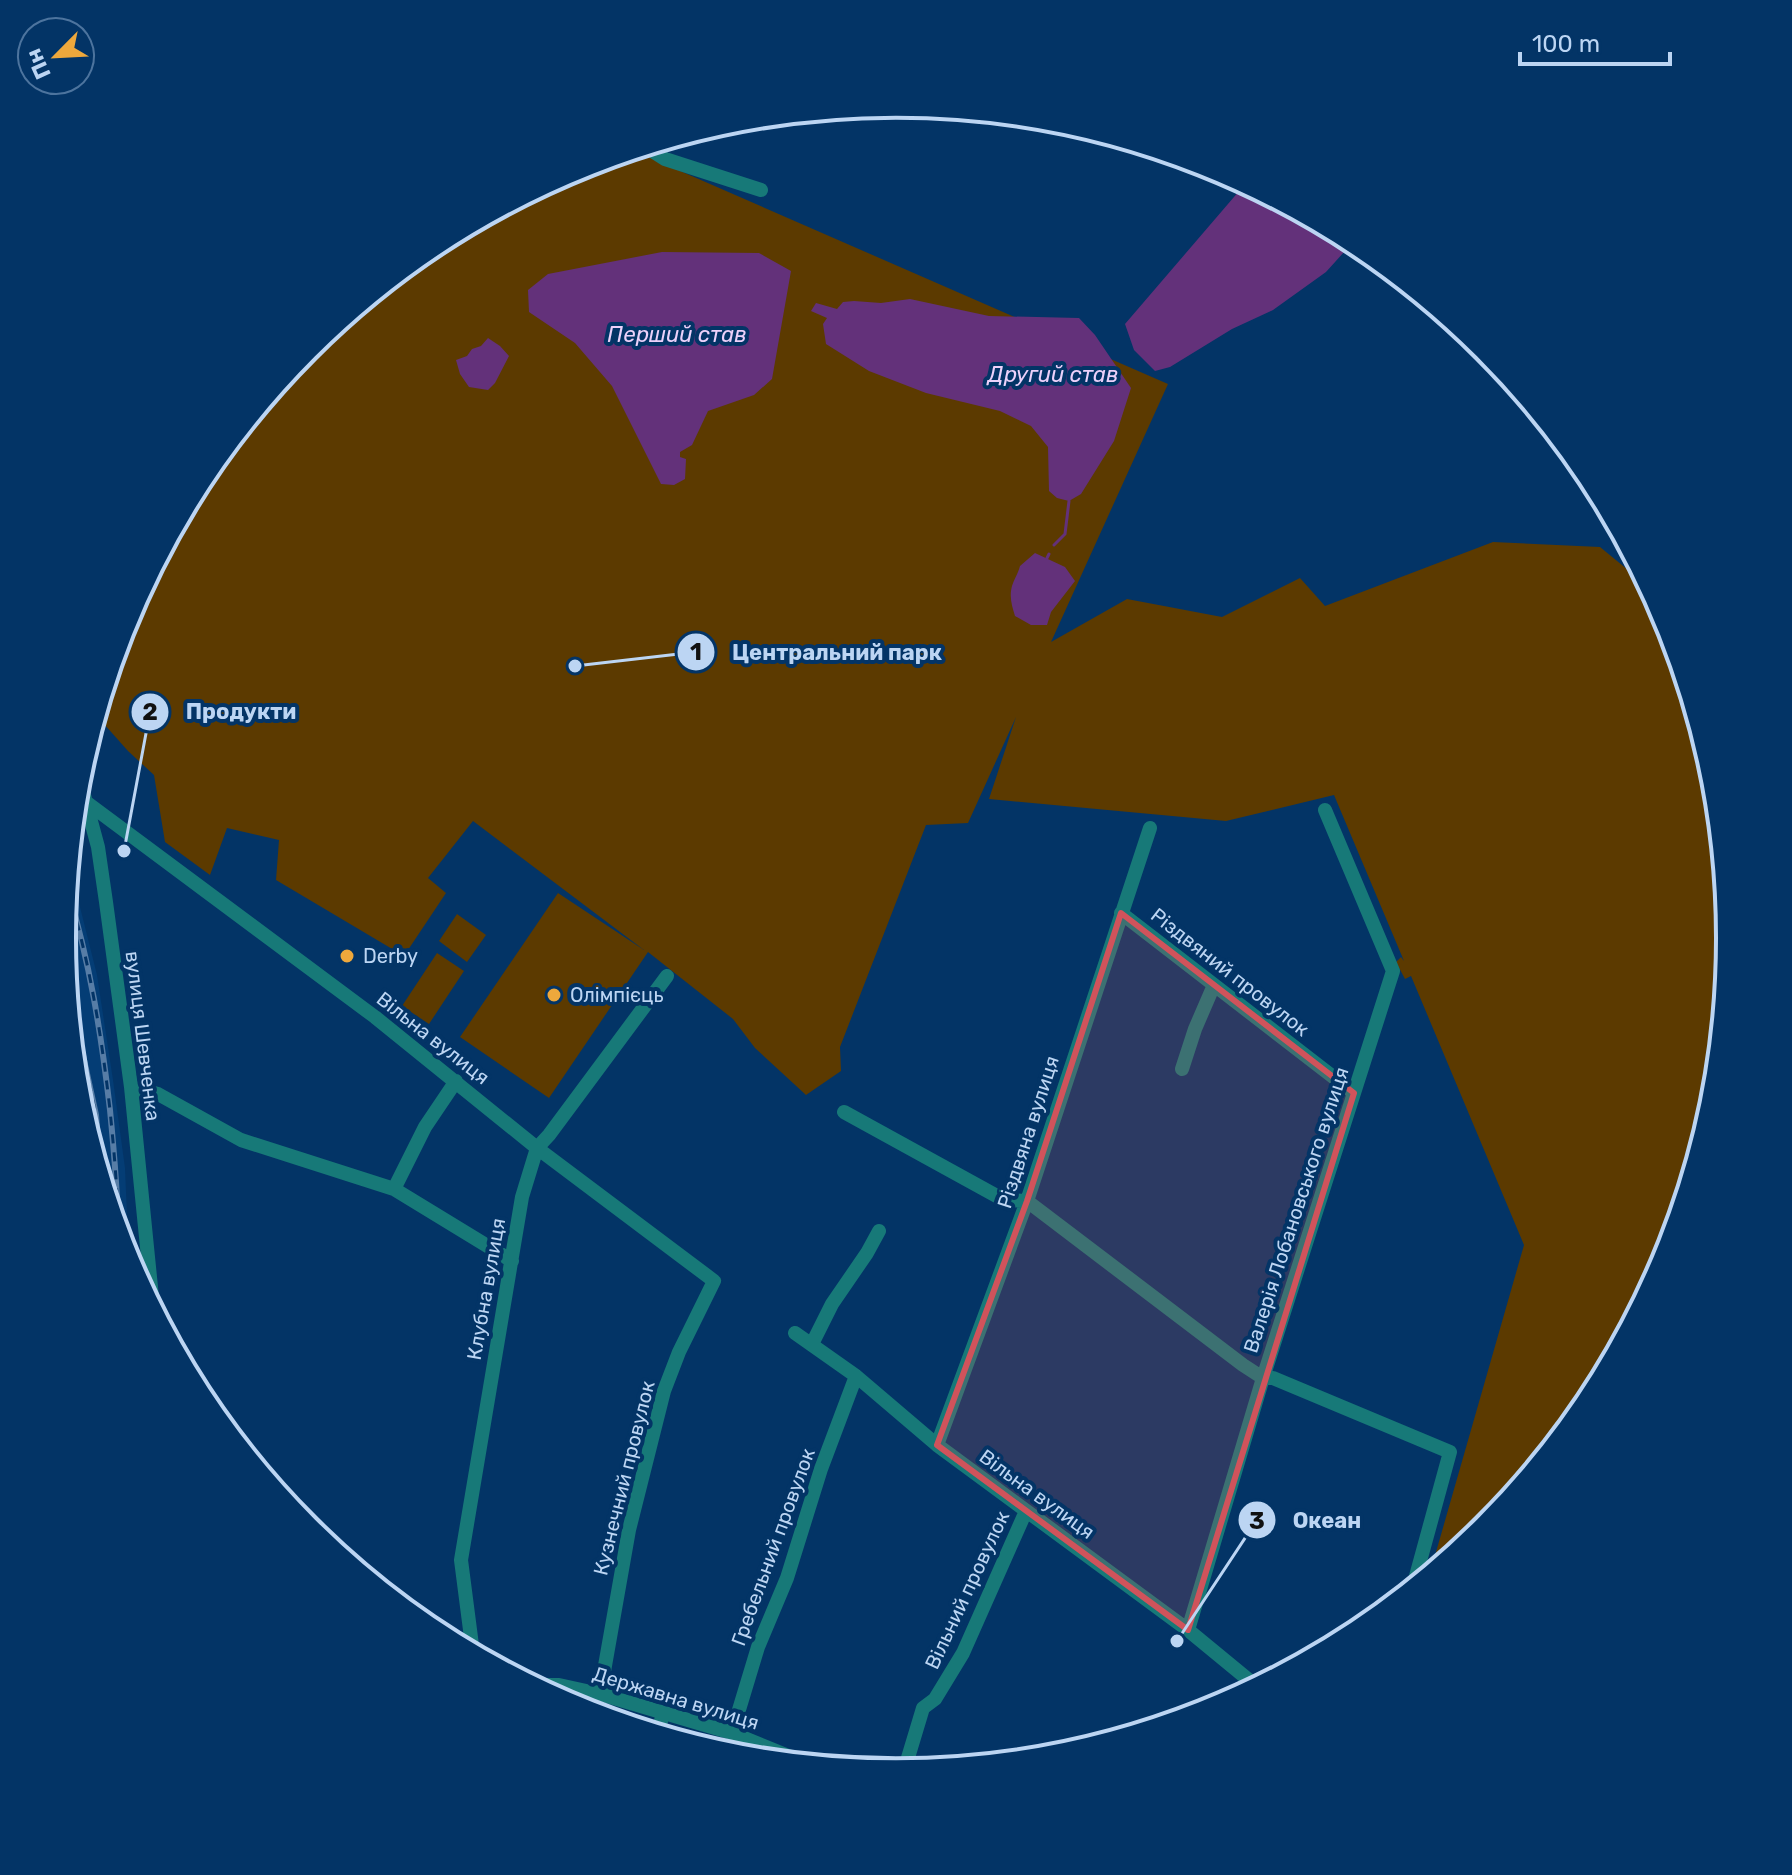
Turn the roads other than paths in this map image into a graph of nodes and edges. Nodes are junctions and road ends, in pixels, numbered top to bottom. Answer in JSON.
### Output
{"nodes":[{"id":1,"x":656,"y":154,"type":"edge"},
{"id":2,"x":761,"y":190,"type":"dead end"},
{"id":3,"x":88,"y":803,"type":"edge"},
{"id":4,"x":87,"y":806,"type":"edge"},
{"id":5,"x":1325,"y":810,"type":"dead end"},
{"id":6,"x":1150,"y":828,"type":"dead end"},
{"id":7,"x":1121,"y":913,"type":"junction"},
{"id":8,"x":667,"y":976,"type":"dead end"},
{"id":9,"x":1214,"y":985,"type":"junction"},
{"id":10,"x":1182,"y":1069,"type":"dead end"},
{"id":11,"x":456,"y":1081,"type":"junction"},
{"id":12,"x":131,"y":1087,"type":"junction"},
{"id":13,"x":1354,"y":1093,"type":"junction"},
{"id":14,"x":844,"y":1112,"type":"dead end"},
{"id":15,"x":537,"y":1148,"type":"junction"},
{"id":16,"x":394,"y":1189,"type":"junction"},
{"id":17,"x":1027,"y":1201,"type":"junction"},
{"id":18,"x":879,"y":1231,"type":"dead end"},
{"id":19,"x":512,"y":1261,"type":"junction"},
{"id":20,"x":150,"y":1276,"type":"edge"},
{"id":21,"x":714,"y":1281,"type":"joint"},
{"id":22,"x":795,"y":1333,"type":"dead end"},
{"id":23,"x":812,"y":1344,"type":"junction"},
{"id":24,"x":856,"y":1376,"type":"junction"},
{"id":25,"x":1263,"y":1378,"type":"junction"},
{"id":26,"x":937,"y":1445,"type":"junction"},
{"id":27,"x":1026,"y":1511,"type":"junction"},
{"id":28,"x":1418,"y":1570,"type":"edge"},
{"id":29,"x":1188,"y":1630,"type":"junction"},
{"id":30,"x":471,"y":1639,"type":"edge"},
{"id":31,"x":1247,"y":1678,"type":"edge"},
{"id":32,"x":560,"y":1685,"type":"edge"},
{"id":33,"x":600,"y":1694,"type":"junction"},
{"id":34,"x":663,"y":1713,"type":"junction"},
{"id":35,"x":661,"y":1723,"type":"edge"},
{"id":36,"x":732,"y":1733,"type":"junction"},
{"id":37,"x":765,"y":1746,"type":"edge"},
{"id":38,"x":908,"y":1758,"type":"edge"}],
"edges":[{"from":1,"to":2,"type":"street"},
{"from":3,"to":11,"type":"street","name":"Вільна вулиця"},
{"from":4,"to":12,"type":"street","name":"вулиця Шевченка"},
{"from":5,"to":13,"type":"street","name":"Валерія Лобановського вулиця"},
{"from":6,"to":7,"type":"street","name":"Різдвяна вулиця"},
{"from":7,"to":9,"type":"street","name":"Різдвяний провулок"},
{"from":7,"to":17,"type":"street","name":"Різдвяна вулиця"},
{"from":8,"to":15,"type":"street","name":"Клубна вулиця"},
{"from":9,"to":10,"type":"street"},
{"from":9,"to":13,"type":"street","name":"Різдвяний провулок"},
{"from":11,"to":15,"type":"street","name":"Вільна вулиця"},
{"from":11,"to":16,"type":"street"},
{"from":12,"to":16,"type":"street"},
{"from":12,"to":20,"type":"street","name":"вулиця Шевченка"},
{"from":13,"to":25,"type":"street","name":"Валерія Лобановського вулиця"},
{"from":14,"to":17,"type":"street"},
{"from":15,"to":19,"type":"street","name":"Клубна вулиця"},
{"from":15,"to":21,"type":"street","name":"Вільна вулиця"},
{"from":16,"to":19,"type":"street"},
{"from":17,"to":25,"type":"street"},
{"from":17,"to":26,"type":"street","name":"Різдвяна вулиця"},
{"from":18,"to":23,"type":"street"},
{"from":19,"to":30,"type":"street","name":"Клубна вулиця"},
{"from":21,"to":33,"type":"street","name":"Кузнечний провулок"},
{"from":22,"to":23,"type":"street","name":"Вільна вулиця"},
{"from":23,"to":24,"type":"street","name":"Вільна вулиця"},
{"from":24,"to":26,"type":"street","name":"Вільна вулиця"},
{"from":24,"to":36,"type":"street","name":"Гребельний провулок"},
{"from":25,"to":28,"type":"street"},
{"from":25,"to":29,"type":"street","name":"Валерія Лобановського вулиця"},
{"from":26,"to":27,"type":"street","name":"Вільна вулиця"},
{"from":27,"to":29,"type":"street","name":"Вільна вулиця"},
{"from":27,"to":38,"type":"street","name":"Вільний провулок"},
{"from":29,"to":31,"type":"street","name":"Вільна вулиця"},
{"from":32,"to":33,"type":"street","name":"Державна вулиця"},
{"from":33,"to":34,"type":"street","name":"Державна вулиця"},
{"from":34,"to":35,"type":"street"},
{"from":34,"to":36,"type":"street","name":"Державна вулиця"},
{"from":36,"to":37,"type":"street","name":"Державна вулиця"}]}
